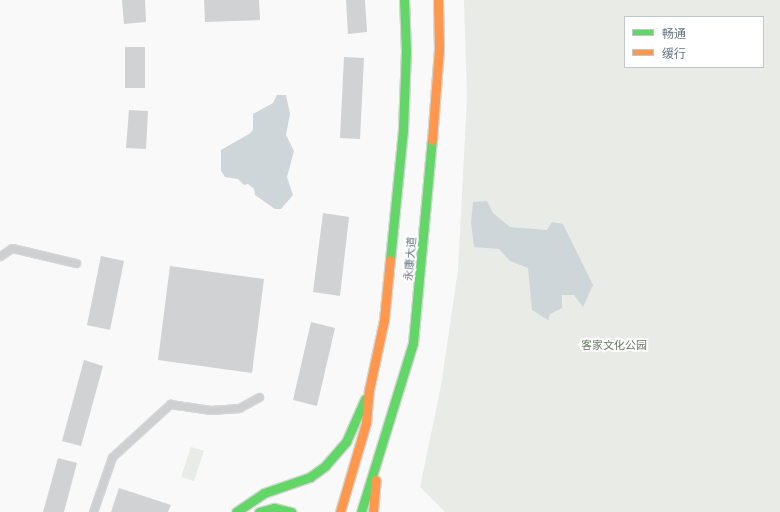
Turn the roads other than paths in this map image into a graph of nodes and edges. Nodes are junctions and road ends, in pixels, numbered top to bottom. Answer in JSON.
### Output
{"nodes":[{"id":1,"x":404,"y":0,"type":"edge"},
{"id":2,"x":438,"y":0,"type":"edge"},
{"id":3,"x":0,"y":256,"type":"edge"},
{"id":4,"x":76,"y":263,"type":"dead end"},
{"id":5,"x":369,"y":390,"type":"junction"},
{"id":6,"x":259,"y":397,"type":"dead end"},
{"id":7,"x":378,"y":463,"type":"junction"},
{"id":8,"x":93,"y":512,"type":"edge"},
{"id":9,"x":236,"y":512,"type":"edge"},
{"id":10,"x":258,"y":512,"type":"edge"},
{"id":11,"x":292,"y":512,"type":"edge"},
{"id":12,"x":340,"y":512,"type":"edge"},
{"id":13,"x":361,"y":512,"type":"edge"},
{"id":14,"x":373,"y":512,"type":"edge"}],
"edges":[{"from":1,"to":5,"type":"main road","name":"永康大道"},
{"from":2,"to":7,"type":"main road","name":"永康大道"},
{"from":3,"to":4,"type":"street"},
{"from":5,"to":9,"type":"main road"},
{"from":5,"to":12,"type":"main road","name":"永康大道"},
{"from":6,"to":8,"type":"street"},
{"from":7,"to":13,"type":"main road","name":"永康大道"},
{"from":7,"to":14,"type":"main road"},
{"from":10,"to":11,"type":"main road"}]}
